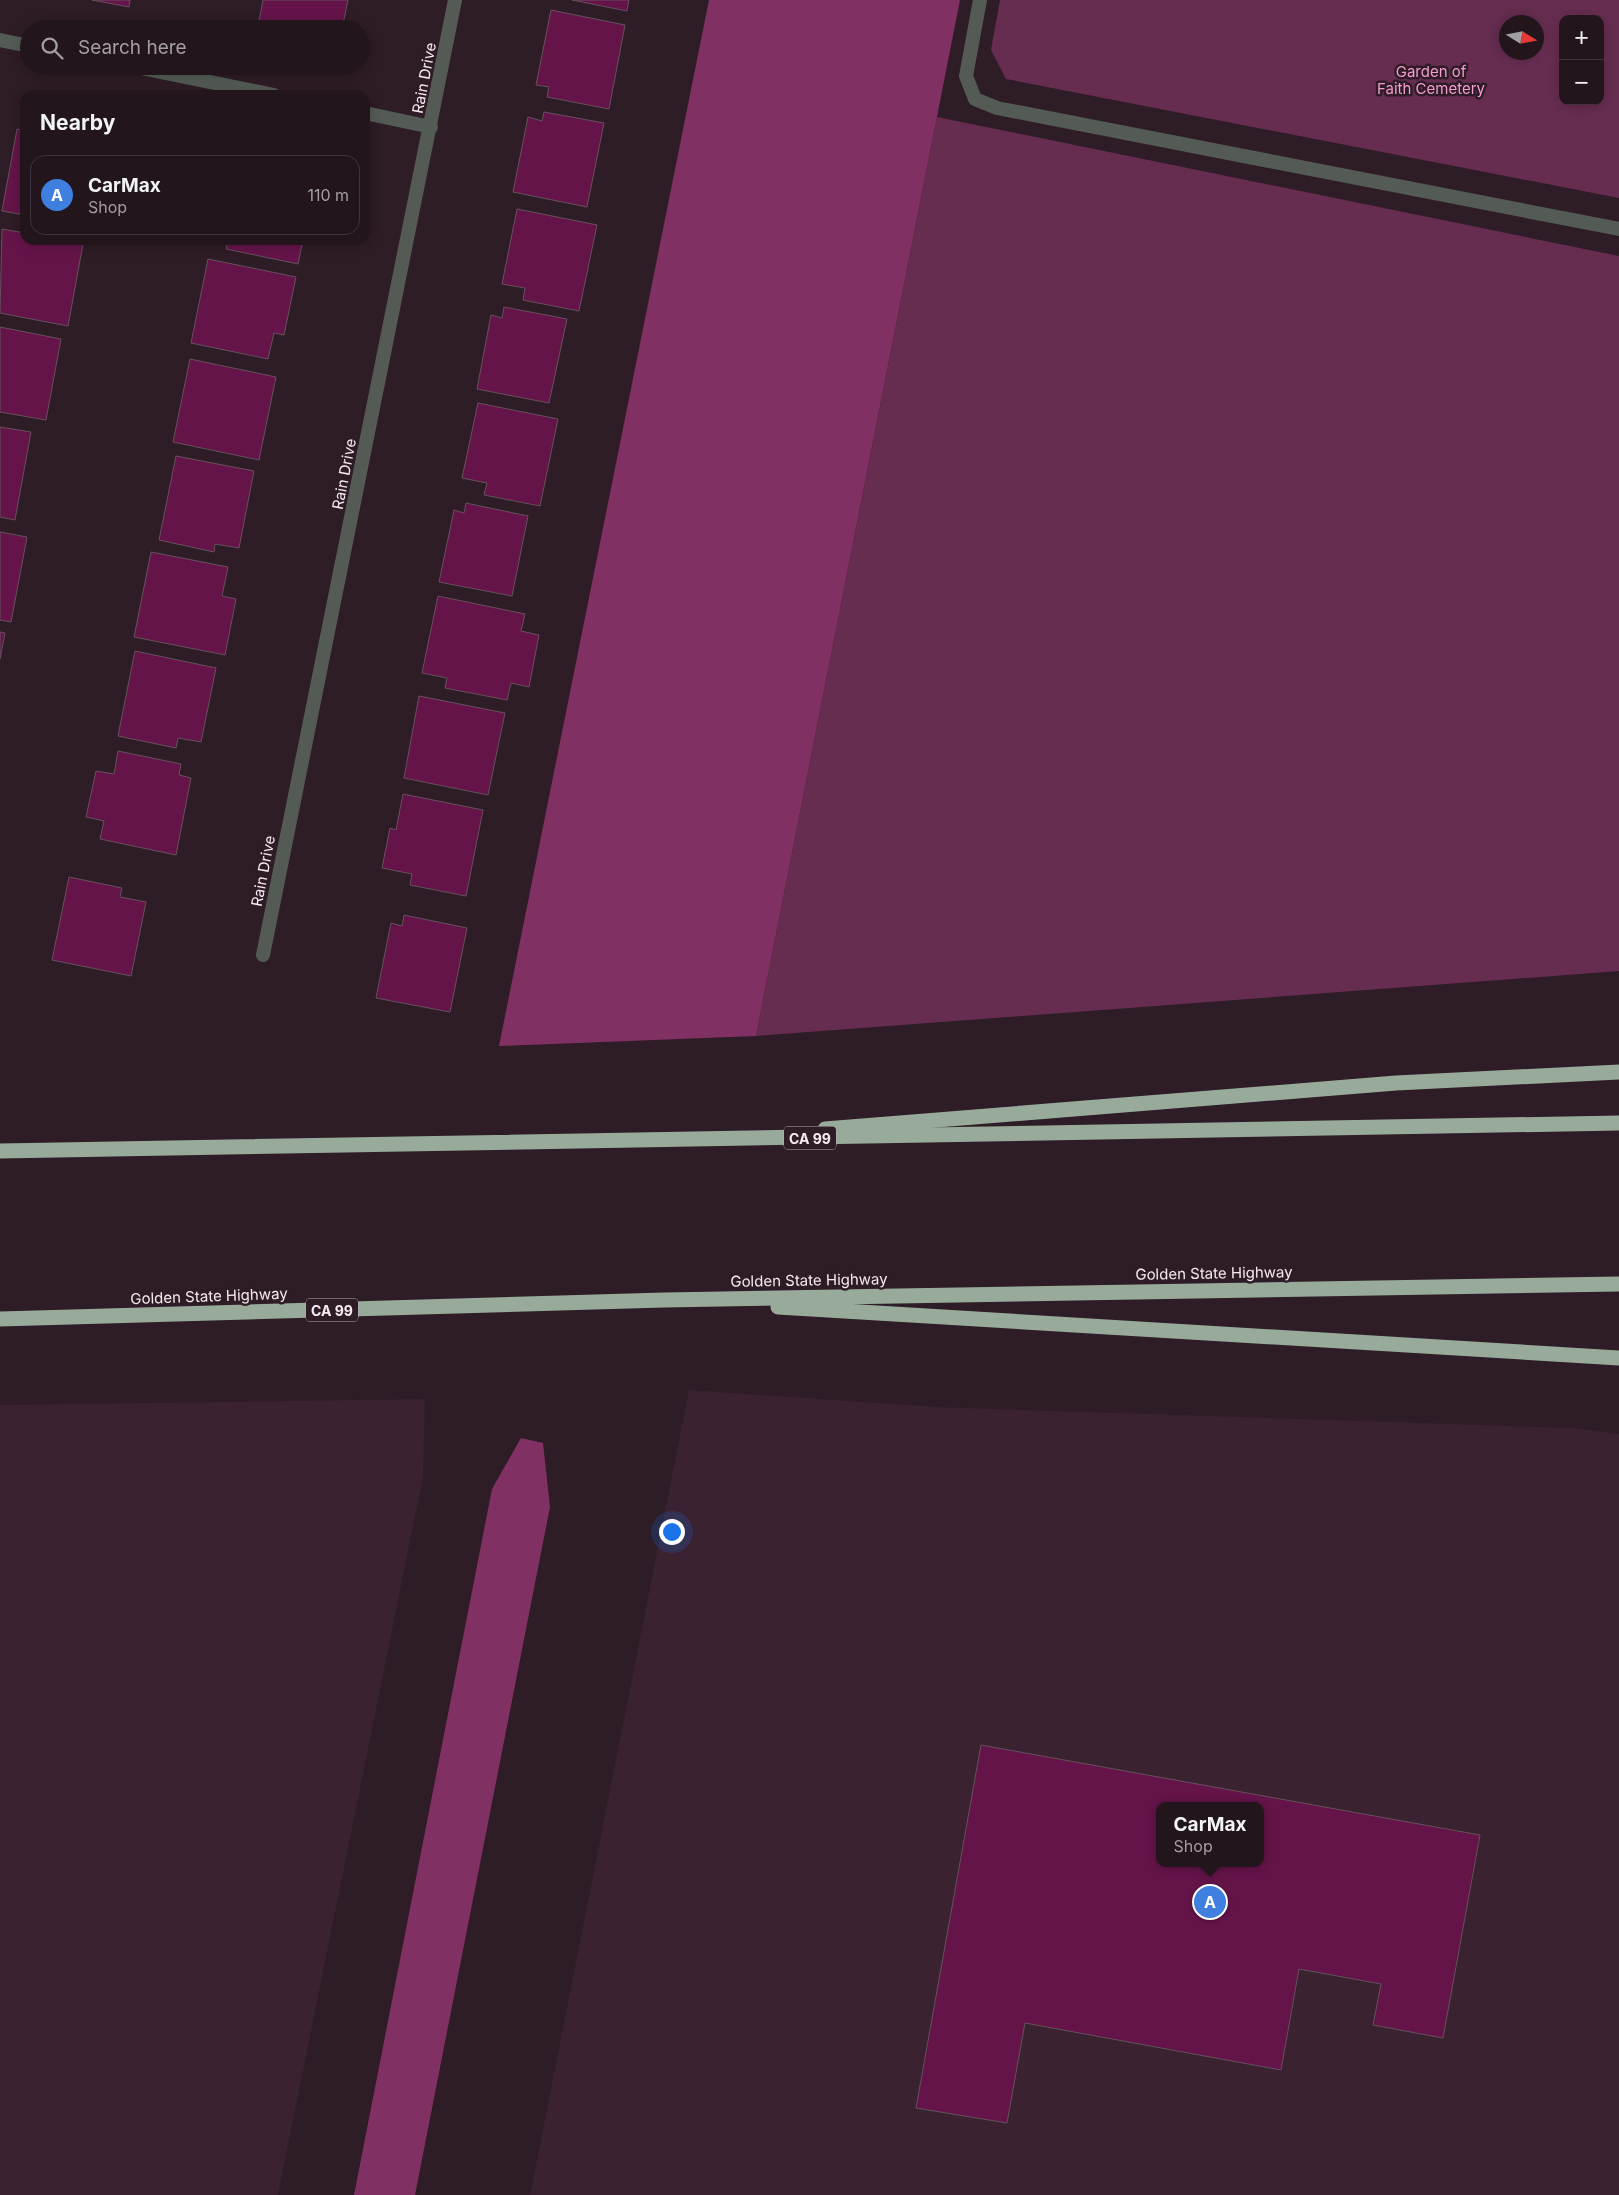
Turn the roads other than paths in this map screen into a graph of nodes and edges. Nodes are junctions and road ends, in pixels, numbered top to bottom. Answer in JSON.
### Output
{"nodes":[{"id":1,"x":455,"y":0,"type":"edge"},
{"id":2,"x":980,"y":0,"type":"edge"},
{"id":3,"x":0,"y":40,"type":"edge"},
{"id":4,"x":20,"y":44,"type":"edge"},
{"id":5,"x":175,"y":75,"type":"edge"},
{"id":6,"x":249,"y":90,"type":"edge"},
{"id":7,"x":370,"y":114,"type":"edge"},
{"id":8,"x":431,"y":126,"type":"junction"},
{"id":9,"x":1619,"y":229,"type":"edge"},
{"id":10,"x":263,"y":955,"type":"dead end"},
{"id":11,"x":1619,"y":1072,"type":"edge"},
{"id":12,"x":1619,"y":1123,"type":"edge"},
{"id":13,"x":674,"y":1141,"type":"junction"},
{"id":14,"x":0,"y":1151,"type":"edge"},
{"id":15,"x":1619,"y":1284,"type":"edge"},
{"id":16,"x":664,"y":1300,"type":"junction"},
{"id":17,"x":0,"y":1319,"type":"edge"},
{"id":18,"x":1619,"y":1358,"type":"edge"}],
"edges":[{"from":1,"to":8,"type":"street","name":"Rain Drive"},
{"from":2,"to":9,"type":"street"},
{"from":3,"to":4,"type":"street"},
{"from":5,"to":6,"type":"street"},
{"from":7,"to":8,"type":"street"},
{"from":8,"to":10,"type":"street","name":"Rain Drive"},
{"from":11,"to":13,"type":"highway"},
{"from":12,"to":13,"type":"highway","number":"CA 99"},
{"from":13,"to":14,"type":"highway","number":"CA 99"},
{"from":15,"to":16,"type":"highway","name":"Golden State Highway","number":"CA 99"},
{"from":16,"to":17,"type":"highway","name":"Golden State Highway","number":"CA 99"},
{"from":16,"to":18,"type":"highway"}]}
